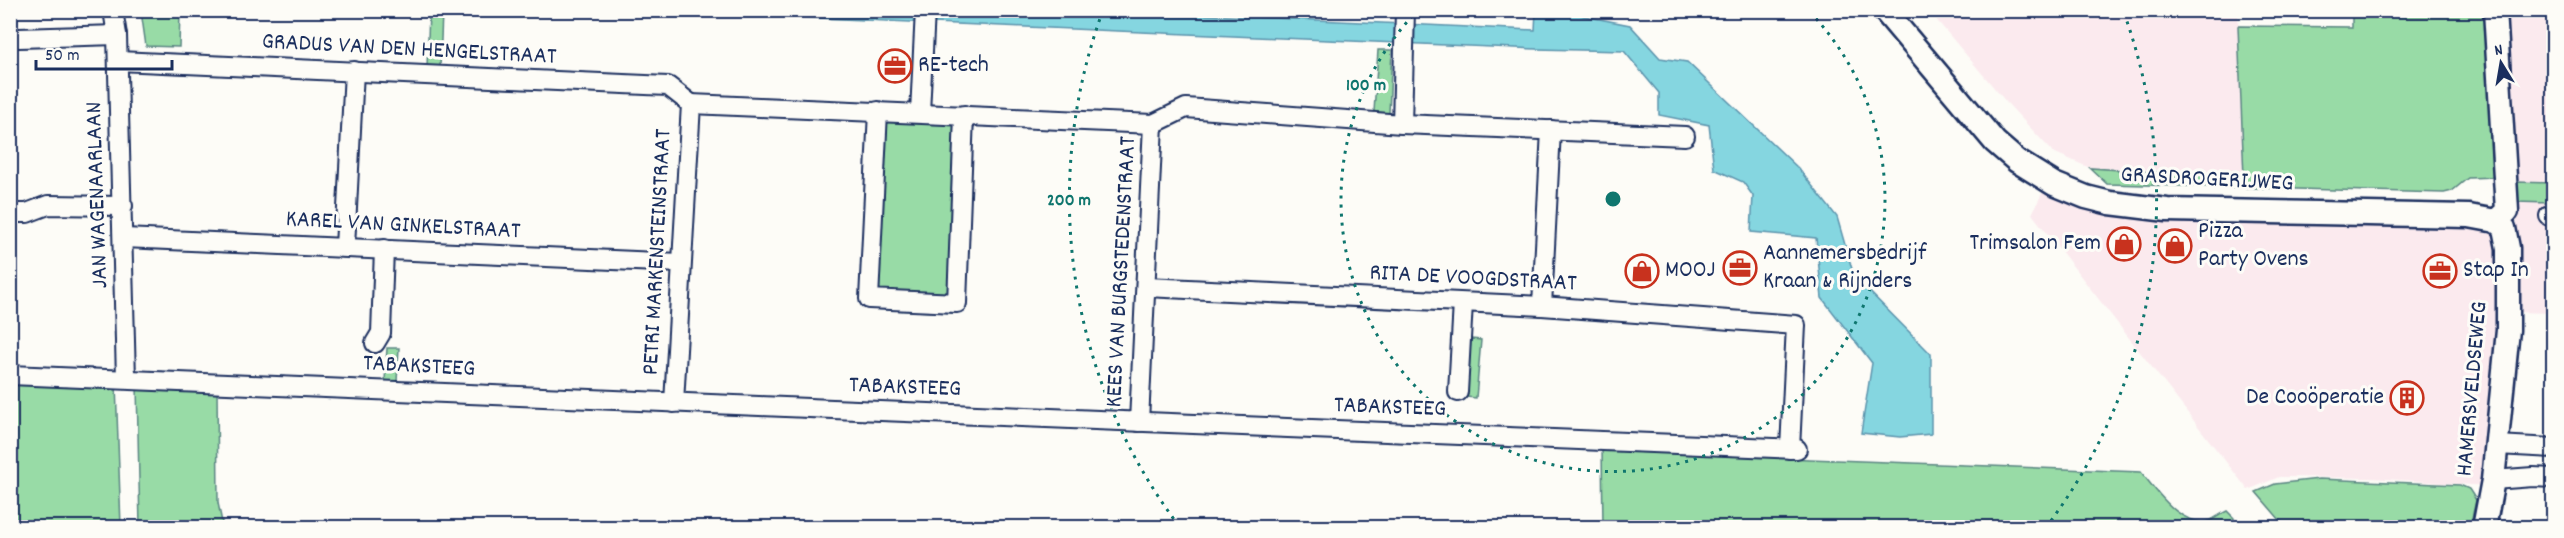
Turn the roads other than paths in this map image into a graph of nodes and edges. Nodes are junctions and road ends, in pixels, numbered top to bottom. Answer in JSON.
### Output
{"nodes":[{"id":1,"x":113,"y":10,"type":"edge"},
{"id":2,"x":925,"y":10,"type":"edge"},
{"id":3,"x":1405,"y":10,"type":"edge"},
{"id":4,"x":1884,"y":10,"type":"edge"},
{"id":5,"x":2495,"y":10,"type":"edge"},
{"id":6,"x":117,"y":35,"type":"junction"},
{"id":7,"x":19,"y":38,"type":"dead end"},
{"id":8,"x":118,"y":61,"type":"junction"},
{"id":9,"x":354,"y":71,"type":"junction"},
{"id":10,"x":691,"y":104,"type":"junction"},
{"id":11,"x":878,"y":111,"type":"junction"},
{"id":12,"x":920,"y":113,"type":"junction"},
{"id":13,"x":964,"y":115,"type":"junction"},
{"id":14,"x":1153,"y":124,"type":"junction"},
{"id":15,"x":1402,"y":124,"type":"junction"},
{"id":16,"x":1551,"y":130,"type":"junction"},
{"id":17,"x":1686,"y":136,"type":"dead end"},
{"id":18,"x":123,"y":206,"type":"junction"},
{"id":19,"x":10,"y":213,"type":"edge"},
{"id":20,"x":2496,"y":220,"type":"junction"},
{"id":21,"x":124,"y":238,"type":"junction"},
{"id":22,"x":345,"y":247,"type":"junction"},
{"id":23,"x":384,"y":249,"type":"junction"},
{"id":24,"x":680,"y":263,"type":"junction"},
{"id":25,"x":1146,"y":287,"type":"junction"},
{"id":26,"x":1463,"y":303,"type":"junction"},
{"id":27,"x":1542,"y":306,"type":"junction"},
{"id":28,"x":375,"y":343,"type":"dead end"},
{"id":29,"x":10,"y":375,"type":"edge"},
{"id":30,"x":126,"y":379,"type":"junction"},
{"id":31,"x":1458,"y":392,"type":"dead end"},
{"id":32,"x":674,"y":403,"type":"junction"},
{"id":33,"x":1139,"y":422,"type":"junction"},
{"id":34,"x":2497,"y":445,"type":"junction"},
{"id":35,"x":2553,"y":448,"type":"edge"},
{"id":36,"x":1793,"y":449,"type":"joint"},
{"id":37,"x":2553,"y":478,"type":"edge"},
{"id":38,"x":2493,"y":480,"type":"junction"},
{"id":39,"x":2484,"y":528,"type":"edge"}],
"edges":[{"from":1,"to":6,"type":"street","name":"JAN WAGENAARLAAN"},
{"from":2,"to":12,"type":"street"},
{"from":3,"to":15,"type":"street"},
{"from":4,"to":20,"type":"street","name":"GRASDROGERIJWEG"},
{"from":5,"to":20,"type":"street"},
{"from":6,"to":7,"type":"street"},
{"from":6,"to":8,"type":"street","name":"JAN WAGENAARLAAN"},
{"from":8,"to":9,"type":"street","name":"GRADUS VAN DEN HENGELSTRAAT"},
{"from":8,"to":18,"type":"street","name":"JAN WAGENAARLAAN"},
{"from":9,"to":10,"type":"street","name":"GRADUS VAN DEN HENGELSTRAAT"},
{"from":9,"to":22,"type":"street"},
{"from":10,"to":11,"type":"street"},
{"from":10,"to":24,"type":"street","name":"PETRI MARKENSTEINSTRAAT"},
{"from":11,"to":12,"type":"street"},
{"from":11,"to":13,"type":"street"},
{"from":12,"to":13,"type":"street"},
{"from":13,"to":14,"type":"street"},
{"from":14,"to":15,"type":"street"},
{"from":14,"to":25,"type":"street","name":"KEES VAN BURGSTEDENSTRAAT"},
{"from":15,"to":16,"type":"street"},
{"from":16,"to":17,"type":"street"},
{"from":16,"to":27,"type":"street"},
{"from":18,"to":19,"type":"street"},
{"from":18,"to":21,"type":"street","name":"JAN WAGENAARLAAN"},
{"from":20,"to":34,"type":"street","name":"HAMERSVELDSEWEG"},
{"from":21,"to":22,"type":"street","name":"KAREL VAN GINKELSTRAAT"},
{"from":21,"to":30,"type":"street","name":"JAN WAGENAARLAAN"},
{"from":22,"to":23,"type":"street","name":"KAREL VAN GINKELSTRAAT"},
{"from":23,"to":24,"type":"street","name":"KAREL VAN GINKELSTRAAT"},
{"from":23,"to":28,"type":"street"},
{"from":24,"to":32,"type":"street","name":"PETRI MARKENSTEINSTRAAT"},
{"from":25,"to":26,"type":"street","name":"RITA DE VOOGDSTRAAT"},
{"from":25,"to":33,"type":"street","name":"KEES VAN BURGSTEDENSTRAAT"},
{"from":26,"to":27,"type":"street","name":"RITA DE VOOGDSTRAAT"},
{"from":26,"to":31,"type":"street"},
{"from":27,"to":36,"type":"street","name":"RITA DE VOOGDSTRAAT"},
{"from":29,"to":30,"type":"street","name":"TABAKSTEEG"},
{"from":30,"to":32,"type":"street","name":"TABAKSTEEG"},
{"from":32,"to":33,"type":"street","name":"TABAKSTEEG"},
{"from":33,"to":36,"type":"street","name":"TABAKSTEEG"},
{"from":34,"to":35,"type":"street"},
{"from":34,"to":38,"type":"street","name":"HAMERSVELDSEWEG"},
{"from":37,"to":38,"type":"street"},
{"from":38,"to":39,"type":"street","name":"HAMERSVELDSEWEG"}]}
